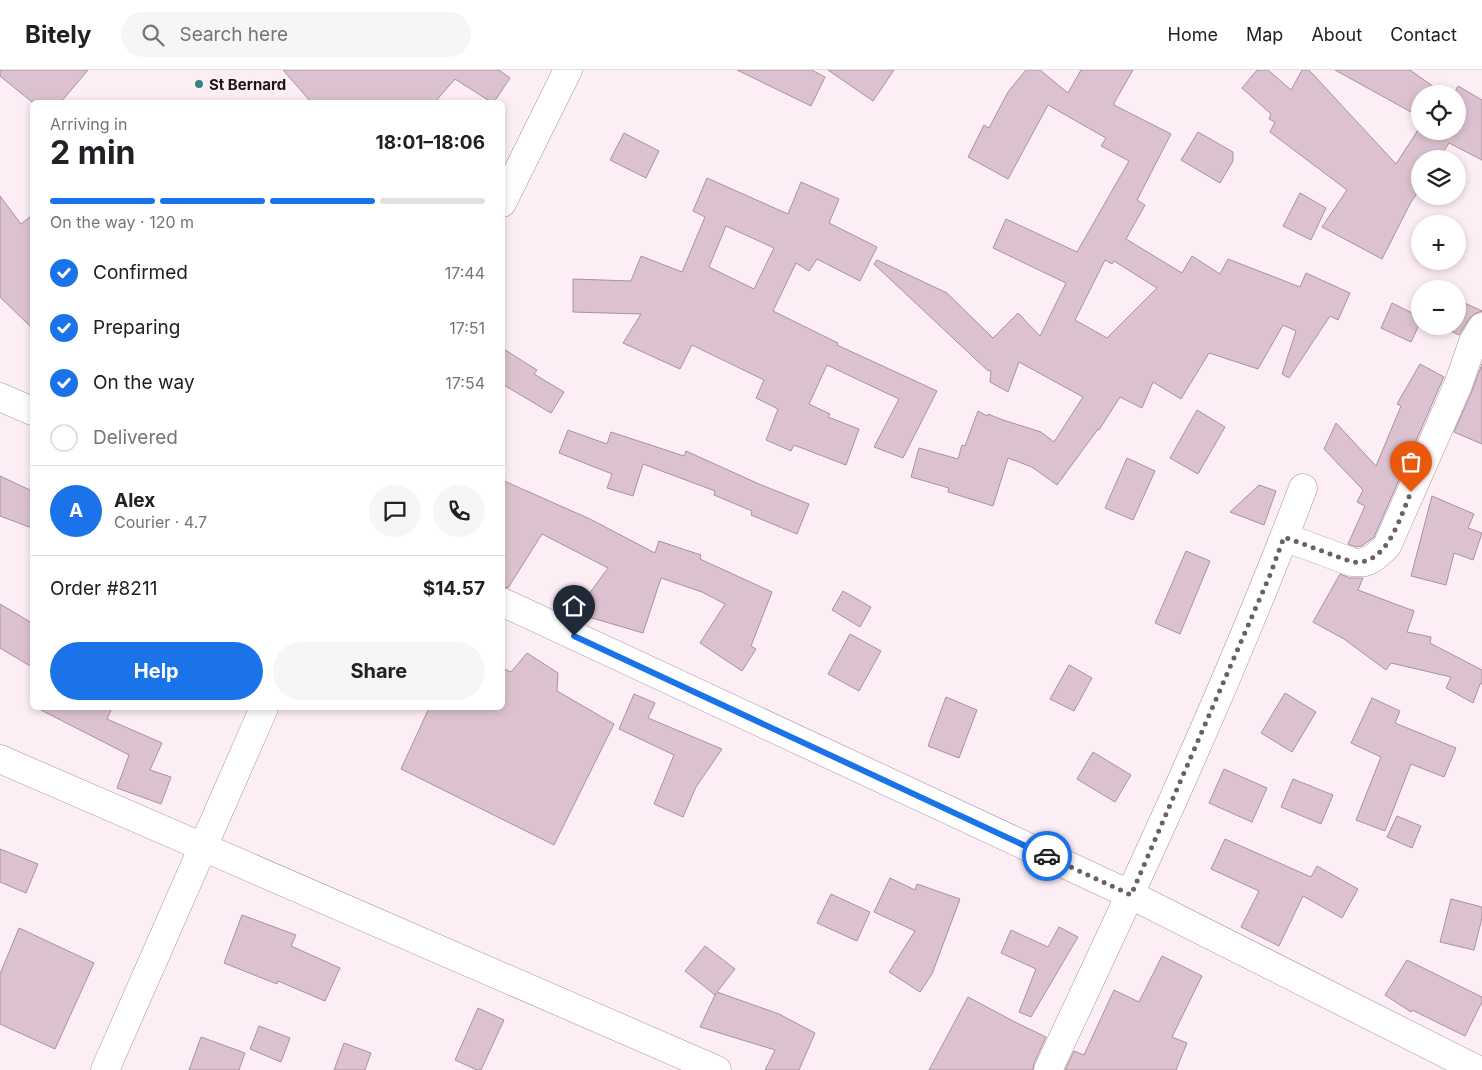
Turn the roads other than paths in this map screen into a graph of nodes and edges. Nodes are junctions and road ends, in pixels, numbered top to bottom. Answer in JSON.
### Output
{"nodes":[{"id":1,"x":568,"y":70,"type":"edge"},
{"id":2,"x":505,"y":197,"type":"edge"},
{"id":3,"x":1482,"y":327,"type":"edge"},
{"id":4,"x":0,"y":397,"type":"edge"},
{"id":5,"x":30,"y":410,"type":"edge"},
{"id":6,"x":1303,"y":488,"type":"dead end"},
{"id":7,"x":1284,"y":537,"type":"junction"},
{"id":8,"x":505,"y":603,"type":"edge"},
{"id":9,"x":263,"y":710,"type":"edge"},
{"id":10,"x":0,"y":758,"type":"edge"},
{"id":11,"x":204,"y":846,"type":"junction"},
{"id":12,"x":1131,"y":895,"type":"junction"},
{"id":13,"x":105,"y":1070,"type":"edge"},
{"id":14,"x":717,"y":1070,"type":"edge"},
{"id":15,"x":1048,"y":1070,"type":"edge"},
{"id":16,"x":1478,"y":1070,"type":"edge"}],
"edges":[{"from":1,"to":2,"type":"street"},
{"from":3,"to":7,"type":"street"},
{"from":4,"to":5,"type":"street"},
{"from":6,"to":7,"type":"street"},
{"from":7,"to":12,"type":"street"},
{"from":8,"to":12,"type":"street"},
{"from":9,"to":11,"type":"street"},
{"from":10,"to":11,"type":"street"},
{"from":11,"to":13,"type":"street"},
{"from":11,"to":14,"type":"street"},
{"from":12,"to":15,"type":"street"},
{"from":12,"to":16,"type":"street"}]}
